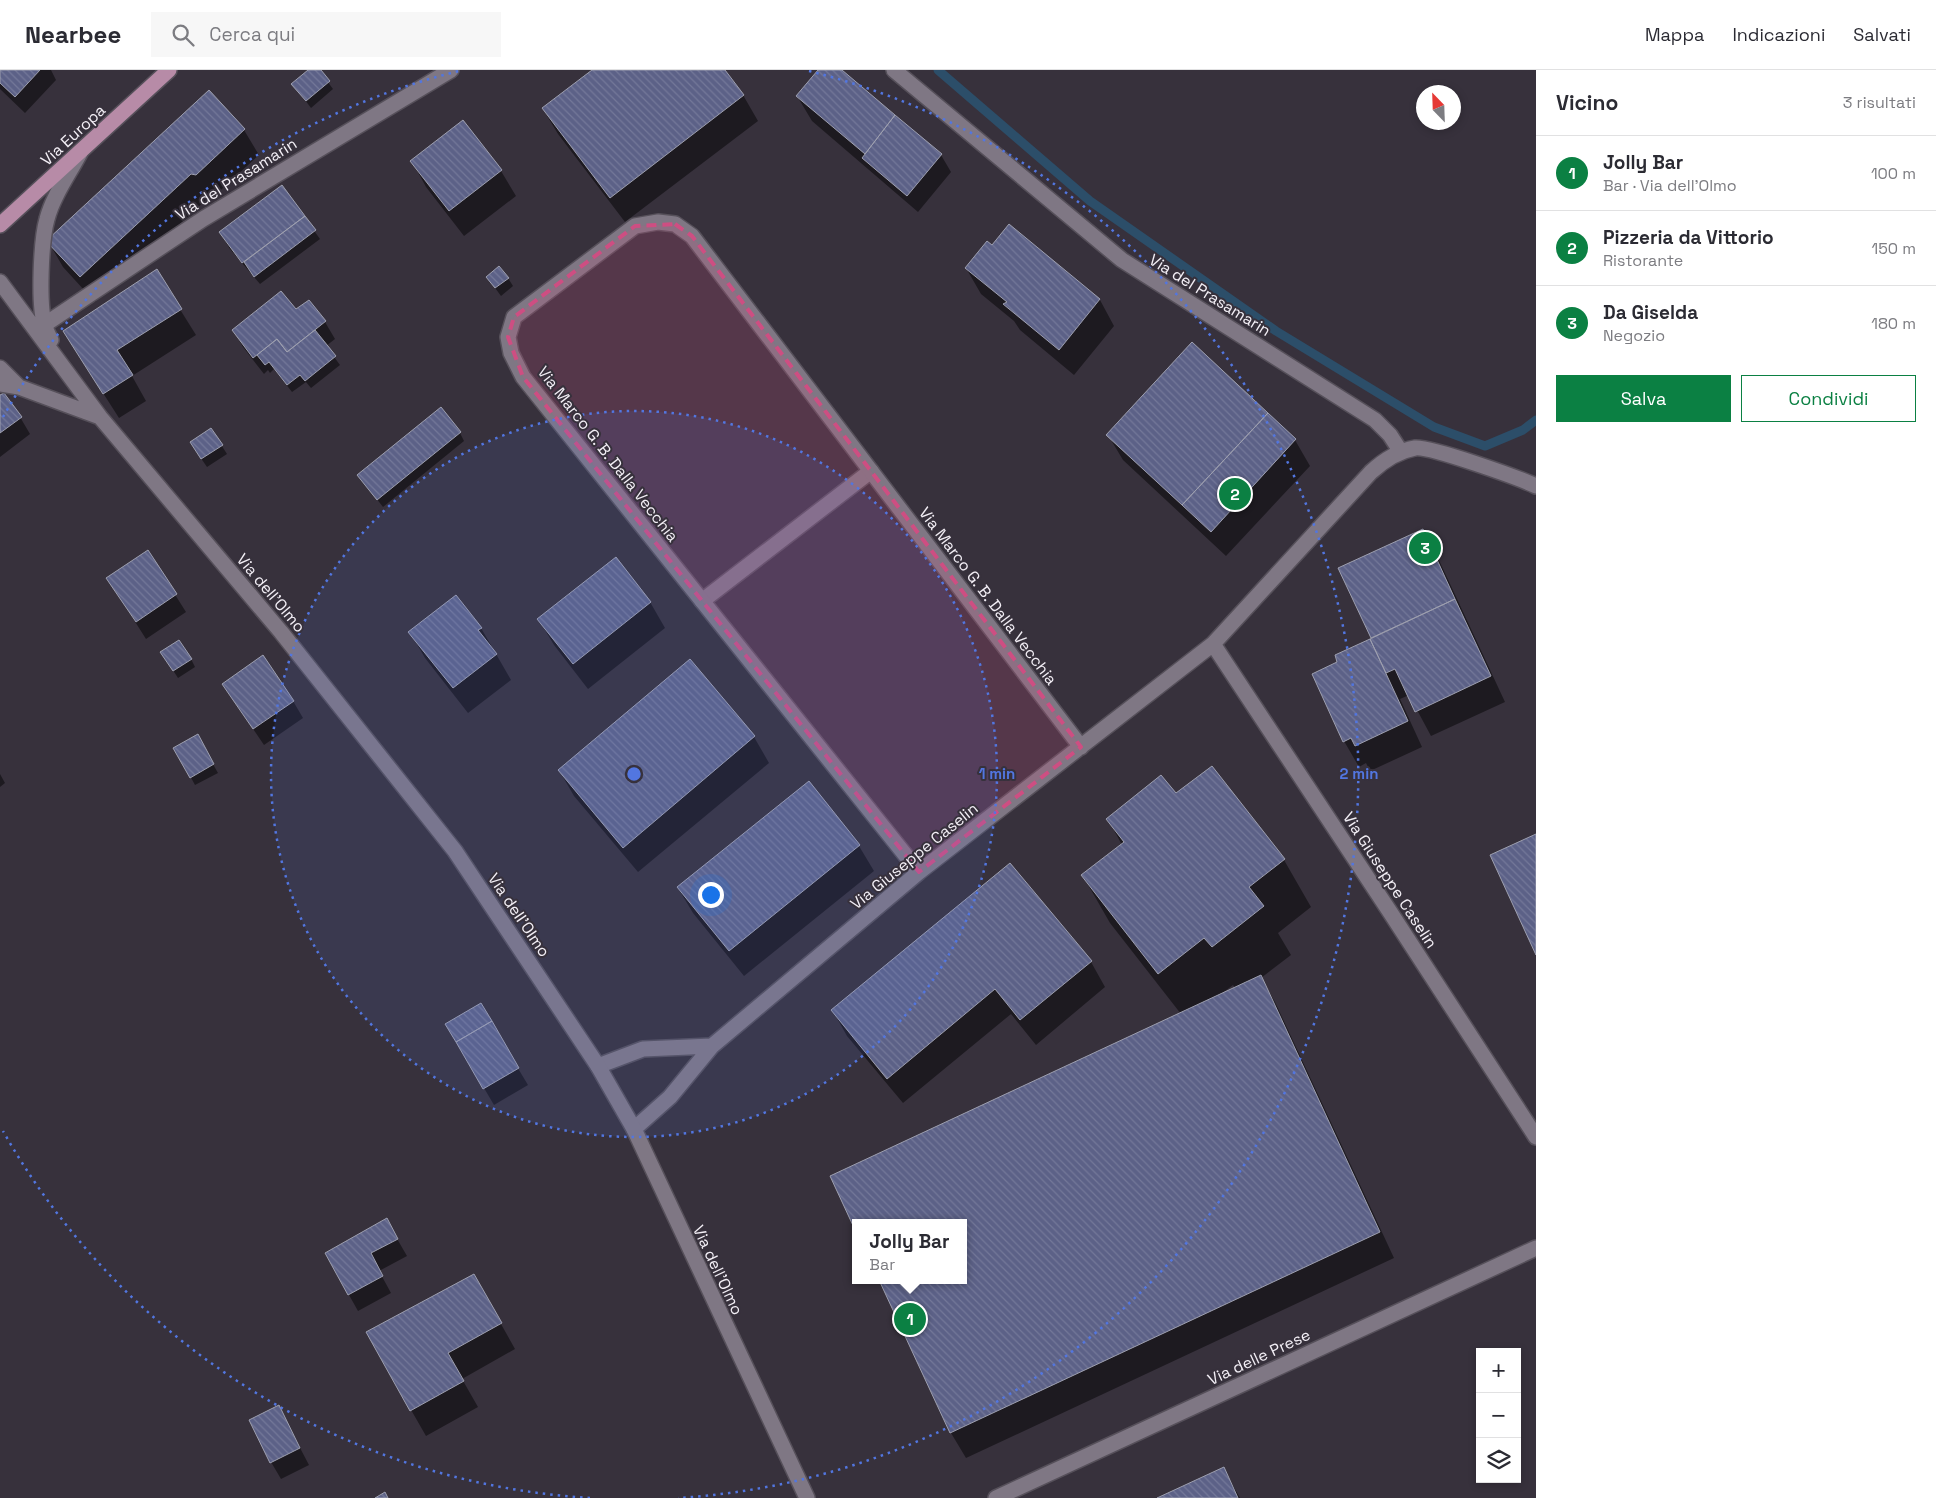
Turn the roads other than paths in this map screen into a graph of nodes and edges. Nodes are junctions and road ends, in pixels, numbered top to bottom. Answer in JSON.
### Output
{"nodes":[{"id":1,"x":169,"y":70,"type":"edge"},
{"id":2,"x":451,"y":70,"type":"edge"},
{"id":3,"x":894,"y":70,"type":"edge"},
{"id":4,"x":82,"y":150,"type":"junction"},
{"id":5,"x":0,"y":225,"type":"edge"},
{"id":6,"x":0,"y":282,"type":"edge"},
{"id":7,"x":44,"y":325,"type":"junction"},
{"id":8,"x":62,"y":364,"type":"junction"},
{"id":9,"x":0,"y":368,"type":"edge"},
{"id":10,"x":0,"y":384,"type":"edge"},
{"id":11,"x":19,"y":387,"type":"junction"},
{"id":12,"x":100,"y":418,"type":"junction"},
{"id":13,"x":1401,"y":452,"type":"junction"},
{"id":14,"x":871,"y":471,"type":"junction"},
{"id":15,"x":1536,"y":486,"type":"edge"},
{"id":16,"x":702,"y":601,"type":"junction"},
{"id":17,"x":1213,"y":644,"type":"junction"},
{"id":18,"x":1081,"y":747,"type":"junction"},
{"id":19,"x":919,"y":872,"type":"junction"},
{"id":20,"x":712,"y":1046,"type":"junction"},
{"id":21,"x":598,"y":1066,"type":"junction"},
{"id":22,"x":634,"y":1129,"type":"junction"},
{"id":23,"x":1536,"y":1137,"type":"edge"},
{"id":24,"x":1536,"y":1248,"type":"edge"},
{"id":25,"x":807,"y":1498,"type":"edge"},
{"id":26,"x":996,"y":1498,"type":"edge"}],
"edges":[{"from":1,"to":4,"type":"main road","name":"Via Europa"},
{"from":2,"to":7,"type":"street","name":"Via del Prasamarin"},
{"from":3,"to":13,"type":"street","name":"Via del Prasamarin"},
{"from":4,"to":5,"type":"main road","name":"Via Europa"},
{"from":4,"to":7,"type":"street","name":"Via dell'Olmo"},
{"from":6,"to":8,"type":"street","name":"Via dell'Olmo"},
{"from":7,"to":8,"type":"street","name":"Via dell'Olmo"},
{"from":8,"to":12,"type":"street","name":"Via dell'Olmo"},
{"from":9,"to":11,"type":"street","name":"Via dell'Olmo"},
{"from":10,"to":11,"type":"street","name":"Via dell'Olmo"},
{"from":11,"to":12,"type":"street","name":"Via dell'Olmo"},
{"from":12,"to":21,"type":"street","name":"Via dell'Olmo"},
{"from":13,"to":15,"type":"street"},
{"from":13,"to":17,"type":"street","name":"Via Giuseppe Caselin"},
{"from":14,"to":16,"type":"street"},
{"from":14,"to":16,"type":"street","name":"Via Marco G. B. Dalla Vecchia"},
{"from":14,"to":18,"type":"street","name":"Via Marco G. B. Dalla Vecchia"},
{"from":16,"to":19,"type":"street","name":"Via Marco G. B. Dalla Vecchia"},
{"from":17,"to":18,"type":"street","name":"Via Giuseppe Caselin"},
{"from":17,"to":23,"type":"street","name":"Via Giuseppe Caselin"},
{"from":18,"to":19,"type":"street","name":"Via Giuseppe Caselin"},
{"from":19,"to":20,"type":"street","name":"Via Giuseppe Caselin"},
{"from":20,"to":21,"type":"street"},
{"from":20,"to":22,"type":"street","name":"Via Giuseppe Caselin"},
{"from":21,"to":22,"type":"street","name":"Via dell'Olmo"},
{"from":22,"to":25,"type":"street","name":"Via dell'Olmo"},
{"from":24,"to":26,"type":"street","name":"Via delle Prese"}]}
